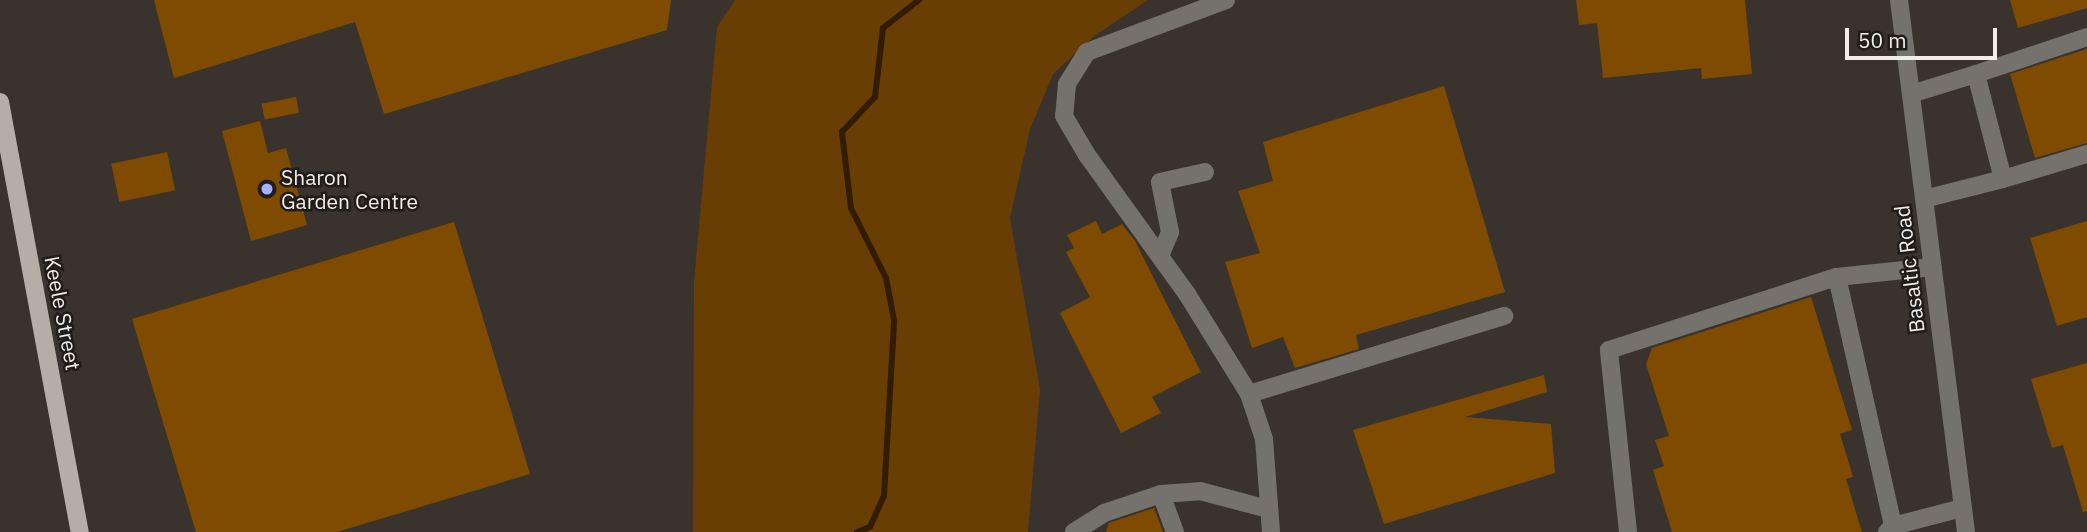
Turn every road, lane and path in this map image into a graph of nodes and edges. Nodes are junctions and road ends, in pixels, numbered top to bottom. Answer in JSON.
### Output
{"nodes":[{"id":1,"x":1226,"y":0,"type":"edge"},
{"id":2,"x":1899,"y":0,"type":"edge"},
{"id":3,"x":2087,"y":37,"type":"edge"},
{"id":4,"x":1976,"y":74,"type":"junction"},
{"id":5,"x":1911,"y":94,"type":"junction"},
{"id":6,"x":0,"y":102,"type":"edge"},
{"id":7,"x":2087,"y":154,"type":"edge"},
{"id":8,"x":1205,"y":172,"type":"dead end"},
{"id":9,"x":2003,"y":179,"type":"junction"},
{"id":10,"x":1924,"y":199,"type":"junction"},
{"id":11,"x":1160,"y":256,"type":"junction"},
{"id":12,"x":1932,"y":267,"type":"junction"},
{"id":13,"x":1837,"y":277,"type":"junction"},
{"id":14,"x":1504,"y":316,"type":"dead end"},
{"id":15,"x":1249,"y":394,"type":"junction"},
{"id":16,"x":1161,"y":494,"type":"junction"},
{"id":17,"x":1962,"y":508,"type":"junction"},
{"id":18,"x":1268,"y":509,"type":"junction"},
{"id":19,"x":1890,"y":529,"type":"edge"},
{"id":20,"x":80,"y":532,"type":"edge"},
{"id":21,"x":1074,"y":532,"type":"edge"},
{"id":22,"x":1175,"y":532,"type":"edge"},
{"id":23,"x":1271,"y":532,"type":"edge"},
{"id":24,"x":1628,"y":532,"type":"edge"},
{"id":25,"x":1966,"y":532,"type":"edge"}],
"edges":[{"from":1,"to":11,"type":"street"},
{"from":2,"to":5,"type":"street","name":"Basaltic Road"},
{"from":3,"to":4,"type":"street"},
{"from":4,"to":5,"type":"street"},
{"from":4,"to":9,"type":"street"},
{"from":5,"to":10,"type":"street","name":"Basaltic Road"},
{"from":6,"to":20,"type":"main road","name":"Keele Street"},
{"from":7,"to":9,"type":"street"},
{"from":8,"to":11,"type":"street"},
{"from":9,"to":10,"type":"street"},
{"from":10,"to":12,"type":"street","name":"Basaltic Road"},
{"from":11,"to":15,"type":"street"},
{"from":12,"to":13,"type":"street"},
{"from":12,"to":17,"type":"street","name":"Basaltic Road"},
{"from":13,"to":19,"type":"street"},
{"from":13,"to":24,"type":"street"},
{"from":14,"to":15,"type":"street"},
{"from":15,"to":18,"type":"street"},
{"from":16,"to":18,"type":"street"},
{"from":16,"to":21,"type":"street"},
{"from":16,"to":22,"type":"street"},
{"from":17,"to":19,"type":"street"},
{"from":17,"to":25,"type":"street","name":"Basaltic Road"},
{"from":18,"to":23,"type":"street"}]}
